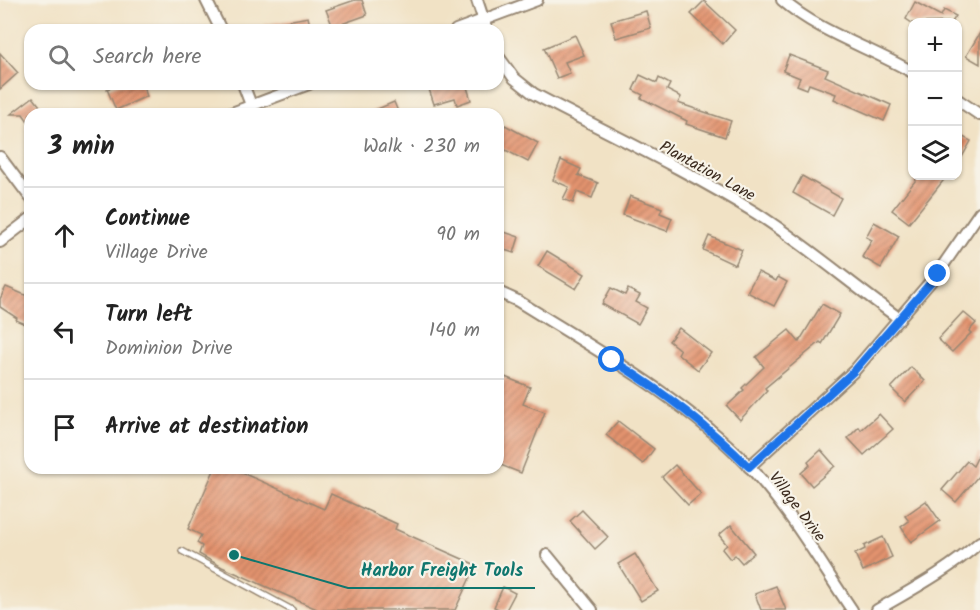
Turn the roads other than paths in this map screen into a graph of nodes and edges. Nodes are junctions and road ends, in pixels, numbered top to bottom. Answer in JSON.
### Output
{"nodes":[{"id":1,"x":206,"y":0,"type":"edge"},
{"id":2,"x":477,"y":0,"type":"edge"},
{"id":3,"x":537,"y":0,"type":"edge"},
{"id":4,"x":782,"y":0,"type":"edge"},
{"id":5,"x":218,"y":24,"type":"edge"},
{"id":6,"x":486,"y":24,"type":"edge"},
{"id":7,"x":488,"y":24,"type":"edge"},
{"id":8,"x":504,"y":64,"type":"edge"},
{"id":9,"x":908,"y":70,"type":"edge"},
{"id":10,"x":245,"y":90,"type":"edge"},
{"id":11,"x":292,"y":90,"type":"edge"},
{"id":12,"x":962,"y":103,"type":"edge"},
{"id":13,"x":251,"y":105,"type":"junction"},
{"id":14,"x":244,"y":108,"type":"edge"},
{"id":15,"x":980,"y":116,"type":"edge"},
{"id":16,"x":0,"y":157,"type":"edge"},
{"id":17,"x":24,"y":189,"type":"edge"},
{"id":18,"x":980,"y":212,"type":"edge"},
{"id":19,"x":24,"y":224,"type":"edge"},
{"id":20,"x":0,"y":242,"type":"edge"},
{"id":21,"x":504,"y":295,"type":"edge"},
{"id":22,"x":900,"y":319,"type":"junction"},
{"id":23,"x":749,"y":467,"type":"junction"},
{"id":24,"x":980,"y":542,"type":"edge"},
{"id":25,"x":182,"y":551,"type":"dead end"},
{"id":26,"x":547,"y":555,"type":"dead end"},
{"id":27,"x":292,"y":610,"type":"edge"},
{"id":28,"x":592,"y":610,"type":"edge"},
{"id":29,"x":852,"y":610,"type":"edge"},
{"id":30,"x":877,"y":610,"type":"edge"}],
"edges":[{"from":1,"to":5,"type":"street"},
{"from":2,"to":6,"type":"street"},
{"from":3,"to":7,"type":"street"},
{"from":4,"to":9,"type":"street"},
{"from":8,"to":22,"type":"street","name":"Plantation Lane"},
{"from":10,"to":13,"type":"street"},
{"from":11,"to":13,"type":"street"},
{"from":12,"to":15,"type":"street"},
{"from":13,"to":14,"type":"street"},
{"from":16,"to":17,"type":"street"},
{"from":18,"to":22,"type":"street"},
{"from":19,"to":20,"type":"street"},
{"from":21,"to":23,"type":"street","name":"Village Drive"},
{"from":22,"to":23,"type":"street"},
{"from":23,"to":29,"type":"street","name":"Village Drive"},
{"from":24,"to":30,"type":"street"},
{"from":25,"to":27,"type":"lane"},
{"from":26,"to":28,"type":"street"}]}
